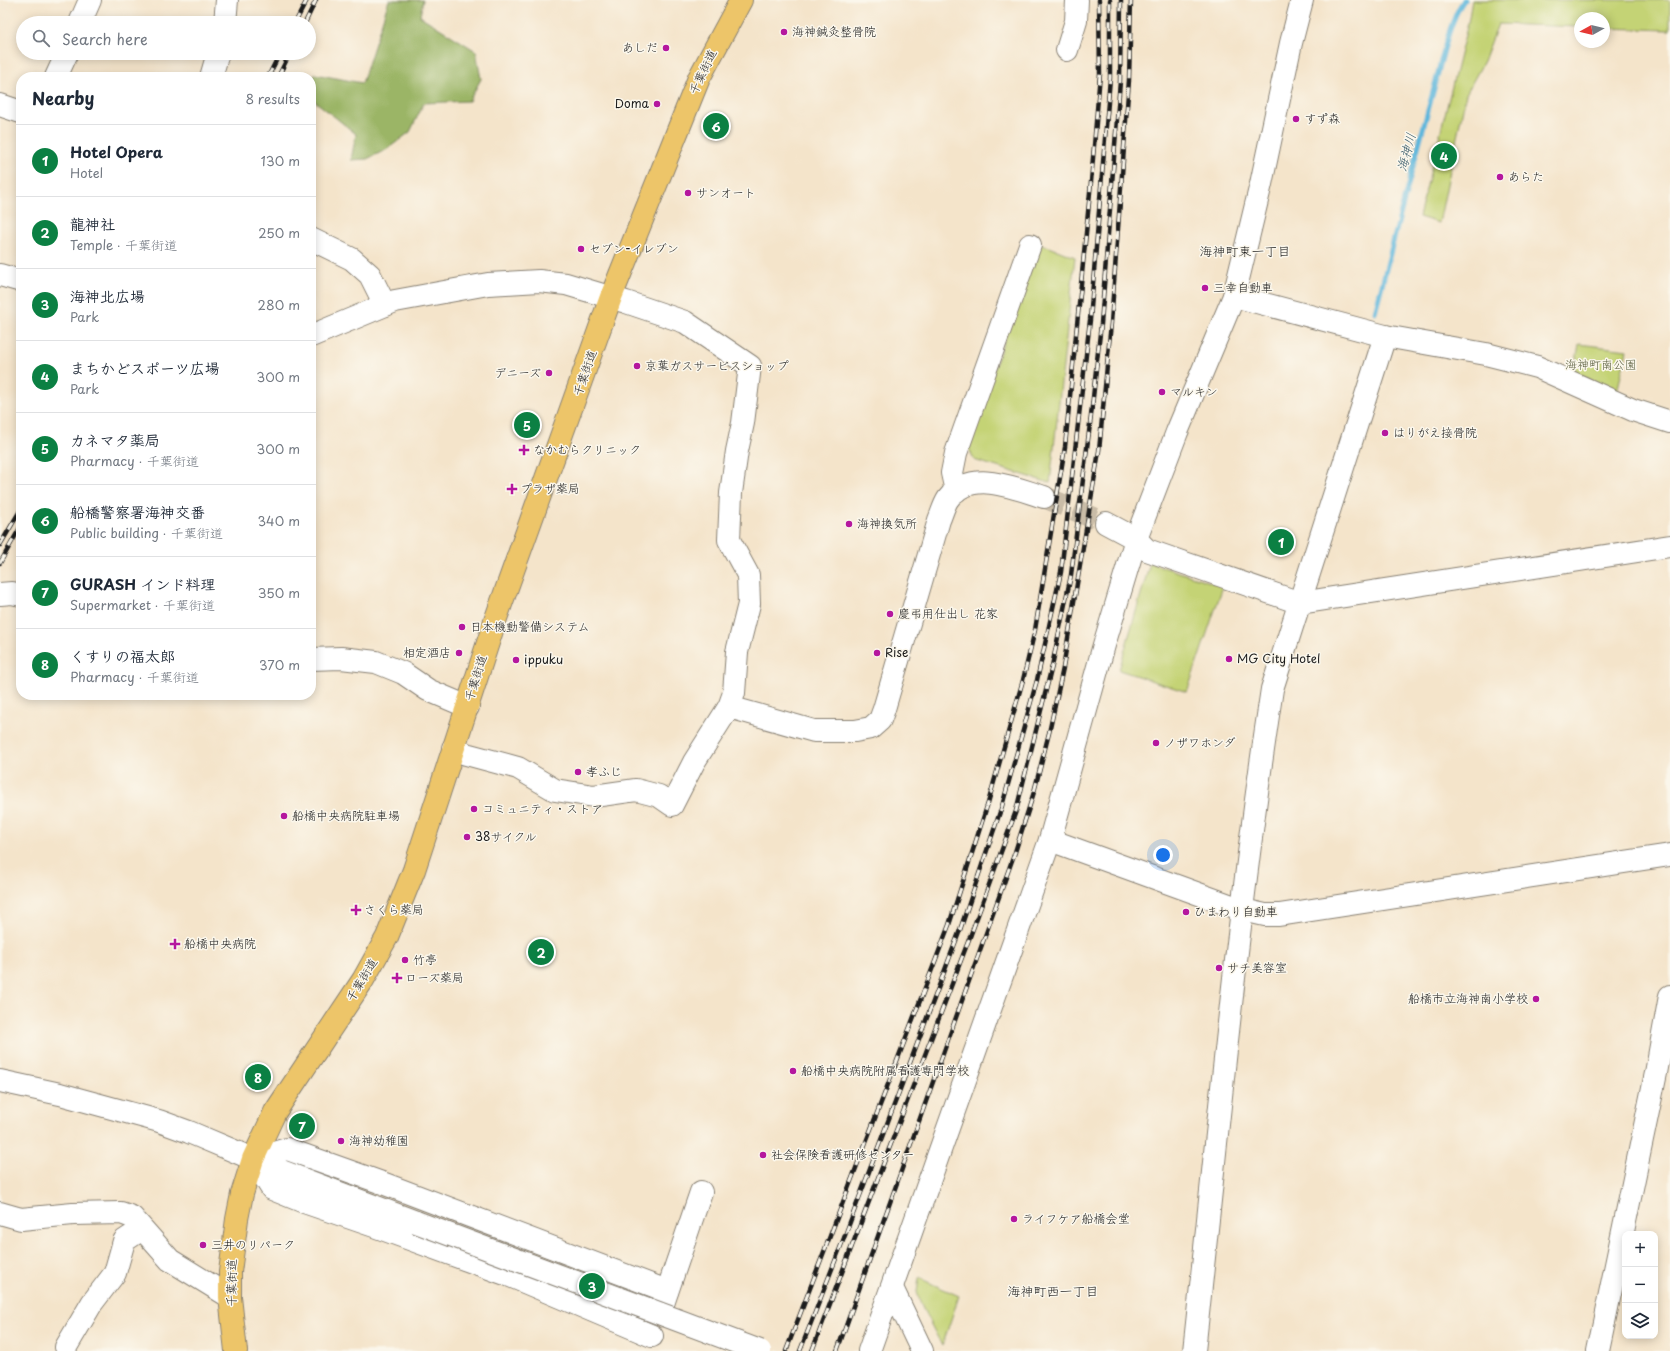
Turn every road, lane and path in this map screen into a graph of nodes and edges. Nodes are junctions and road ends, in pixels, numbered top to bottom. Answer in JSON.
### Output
{"nodes":[{"id":1,"x":90,"y":0,"type":"edge"},
{"id":2,"x":227,"y":0,"type":"edge"},
{"id":3,"x":740,"y":0,"type":"edge"},
{"id":4,"x":1077,"y":0,"type":"edge"},
{"id":5,"x":1302,"y":0,"type":"edge"},
{"id":6,"x":83,"y":16,"type":"edge"},
{"id":7,"x":226,"y":16,"type":"edge"},
{"id":8,"x":1067,"y":50,"type":"dead end"},
{"id":9,"x":64,"y":60,"type":"edge"},
{"id":10,"x":216,"y":60,"type":"edge"},
{"id":11,"x":58,"y":72,"type":"edge"},
{"id":12,"x":212,"y":72,"type":"edge"},
{"id":13,"x":0,"y":105,"type":"edge"},
{"id":14,"x":16,"y":110,"type":"edge"},
{"id":15,"x":316,"y":242,"type":"edge"},
{"id":16,"x":1030,"y":245,"type":"dead end"},
{"id":17,"x":0,"y":275,"type":"edge"},
{"id":18,"x":16,"y":280,"type":"edge"},
{"id":19,"x":1234,"y":296,"type":"junction"},
{"id":20,"x":611,"y":298,"type":"junction"},
{"id":21,"x":385,"y":305,"type":"junction"},
{"id":22,"x":316,"y":334,"type":"edge"},
{"id":23,"x":1385,"y":336,"type":"junction"},
{"id":24,"x":1670,"y":422,"type":"edge"},
{"id":25,"x":956,"y":491,"type":"junction"},
{"id":26,"x":1044,"y":497,"type":"tunnel mouth"},
{"id":27,"x":1106,"y":523,"type":"tunnel mouth"},
{"id":28,"x":1136,"y":539,"type":"junction"},
{"id":29,"x":1670,"y":546,"type":"edge"},
{"id":30,"x":0,"y":594,"type":"edge"},
{"id":31,"x":16,"y":594,"type":"edge"},
{"id":32,"x":1300,"y":603,"type":"junction"},
{"id":33,"x":316,"y":659,"type":"edge"},
{"id":34,"x":468,"y":707,"type":"junction"},
{"id":35,"x":729,"y":707,"type":"junction"},
{"id":36,"x":453,"y":748,"type":"junction"},
{"id":37,"x":1050,"y":840,"type":"junction"},
{"id":38,"x":1670,"y":855,"type":"edge"},
{"id":39,"x":1243,"y":910,"type":"junction"},
{"id":40,"x":1670,"y":996,"type":"edge"},
{"id":41,"x":0,"y":1081,"type":"edge"},
{"id":42,"x":253,"y":1159,"type":"junction"},
{"id":43,"x":701,"y":1192,"type":"dead end"},
{"id":44,"x":0,"y":1213,"type":"edge"},
{"id":45,"x":142,"y":1229,"type":"junction"},
{"id":46,"x":892,"y":1288,"type":"junction"},
{"id":47,"x":667,"y":1292,"type":"junction"},
{"id":48,"x":230,"y":1297,"type":"junction"},
{"id":49,"x":650,"y":1344,"type":"edge"},
{"id":50,"x":66,"y":1347,"type":"dead end"},
{"id":51,"x":236,"y":1351,"type":"edge"},
{"id":52,"x":760,"y":1351,"type":"edge"},
{"id":53,"x":869,"y":1351,"type":"edge"},
{"id":54,"x":922,"y":1351,"type":"edge"},
{"id":55,"x":1194,"y":1351,"type":"edge"},
{"id":56,"x":1598,"y":1351,"type":"edge"}],
"edges":[{"from":1,"to":6,"type":"street"},
{"from":2,"to":7,"type":"street"},
{"from":3,"to":20,"type":"highway","name":"千葉街道"},
{"from":4,"to":8,"type":"street"},
{"from":5,"to":19,"type":"street"},
{"from":9,"to":11,"type":"street"},
{"from":10,"to":12,"type":"street"},
{"from":13,"to":14,"type":"street"},
{"from":15,"to":21,"type":"street"},
{"from":16,"to":25,"type":"street"},
{"from":17,"to":18,"type":"street"},
{"from":19,"to":23,"type":"street"},
{"from":19,"to":28,"type":"street"},
{"from":20,"to":21,"type":"street"},
{"from":20,"to":34,"type":"highway","name":"千葉街道"},
{"from":20,"to":35,"type":"street"},
{"from":21,"to":22,"type":"street"},
{"from":23,"to":24,"type":"street"},
{"from":23,"to":32,"type":"street"},
{"from":25,"to":26,"type":"street"},
{"from":25,"to":35,"type":"street"},
{"from":27,"to":28,"type":"street"},
{"from":28,"to":32,"type":"street"},
{"from":28,"to":37,"type":"street"},
{"from":29,"to":32,"type":"street"},
{"from":30,"to":31,"type":"street"},
{"from":32,"to":39,"type":"street"},
{"from":33,"to":34,"type":"street"},
{"from":34,"to":36,"type":"highway","name":"千葉街道"},
{"from":35,"to":36,"type":"street"},
{"from":36,"to":42,"type":"highway","name":"千葉街道"},
{"from":37,"to":39,"type":"street"},
{"from":37,"to":46,"type":"street"},
{"from":38,"to":39,"type":"street"},
{"from":39,"to":55,"type":"street"},
{"from":40,"to":56,"type":"street"},
{"from":41,"to":42,"type":"street"},
{"from":42,"to":47,"type":"street"},
{"from":42,"to":48,"type":"highway","name":"千葉街道"},
{"from":42,"to":49,"type":"street"},
{"from":42,"to":52,"type":"street","bridge":true},
{"from":43,"to":47,"type":"street"},
{"from":44,"to":45,"type":"street"},
{"from":45,"to":48,"type":"street"},
{"from":45,"to":50,"type":"street"},
{"from":46,"to":53,"type":"street"},
{"from":46,"to":54,"type":"street"},
{"from":47,"to":49,"type":"street"},
{"from":48,"to":51,"type":"highway","name":"千葉街道"}]}
